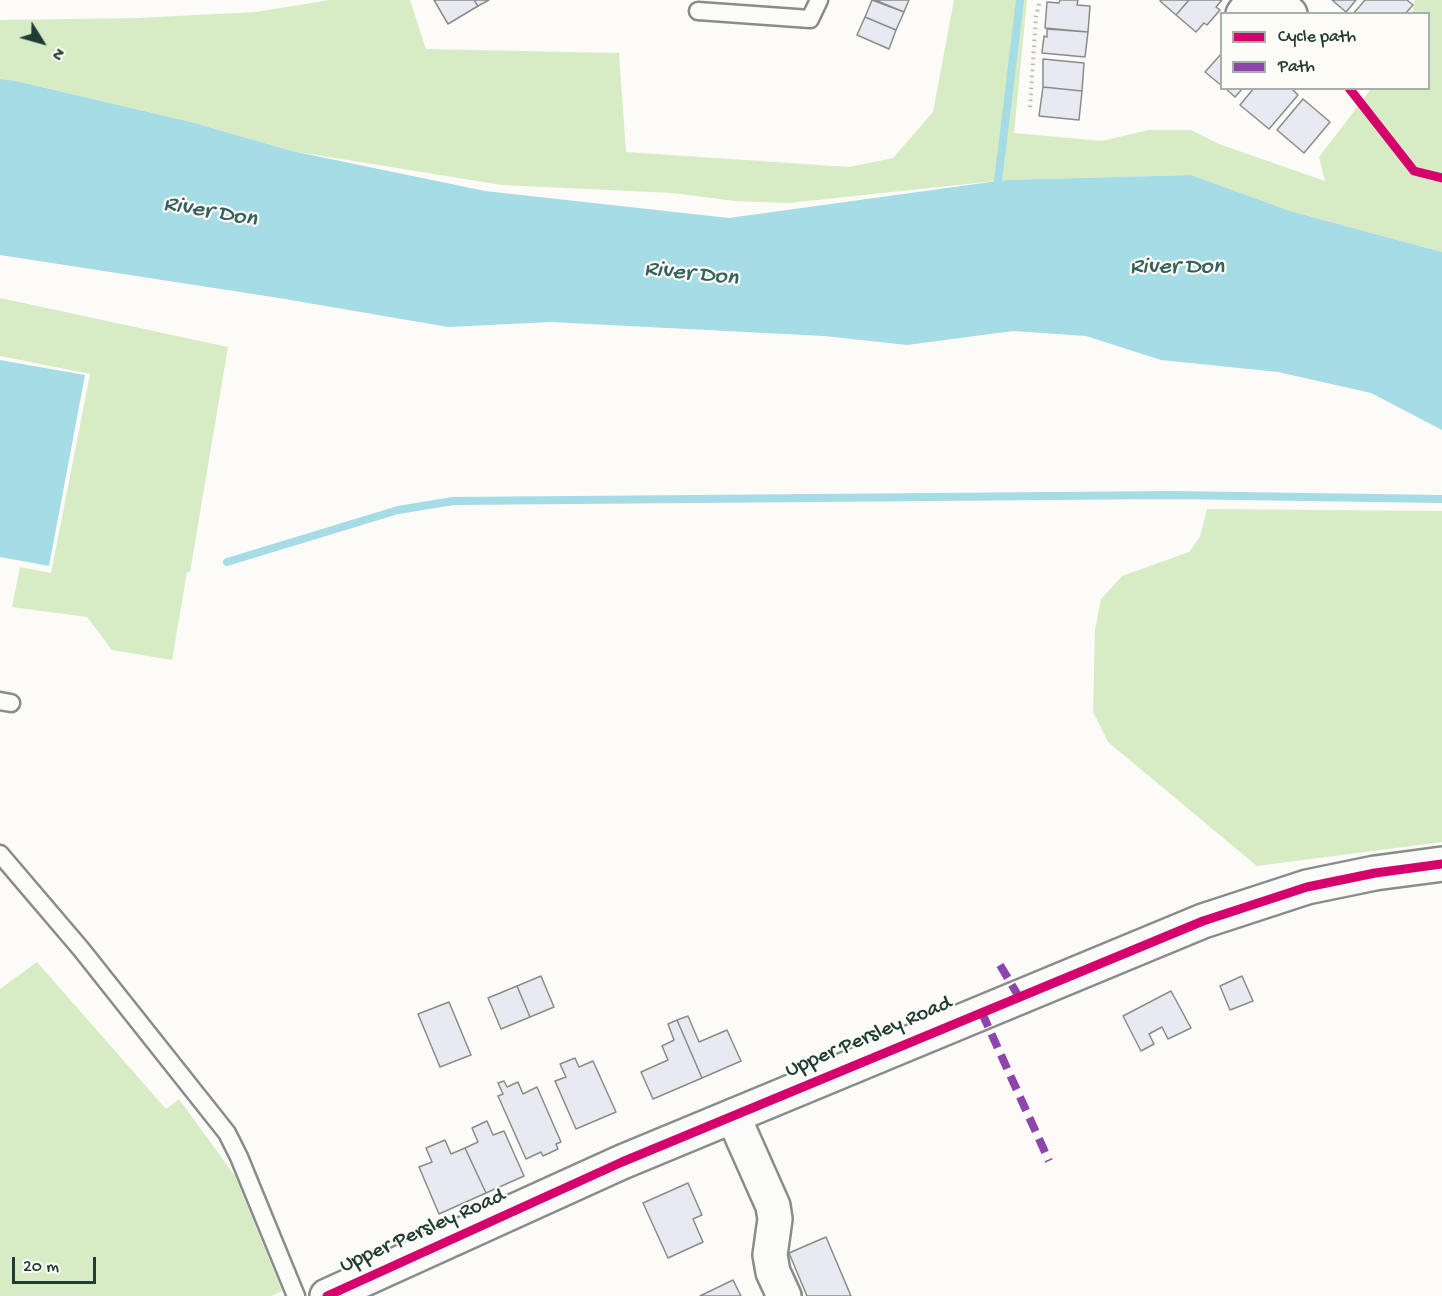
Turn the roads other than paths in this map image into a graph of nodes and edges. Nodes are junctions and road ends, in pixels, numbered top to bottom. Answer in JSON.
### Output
{"nodes":[{"id":1,"x":819,"y":0,"type":"edge"},
{"id":2,"x":1274,"y":0,"type":"edge"},
{"id":3,"x":698,"y":11,"type":"dead end"},
{"id":4,"x":1288,"y":12,"type":"edge"},
{"id":5,"x":0,"y":854,"type":"edge"},
{"id":6,"x":1442,"y":864,"type":"edge"},
{"id":7,"x":733,"y":1116,"type":"junction"},
{"id":8,"x":296,"y":1296,"type":"edge"},
{"id":9,"x":327,"y":1296,"type":"edge"},
{"id":10,"x":784,"y":1296,"type":"edge"}],
"edges":[{"from":1,"to":3,"type":"lane"},
{"from":2,"to":4,"type":"street"},
{"from":5,"to":8,"type":"lane"},
{"from":6,"to":7,"type":"street","name":"Upper Persley Road"},
{"from":7,"to":9,"type":"street","name":"Upper Persley Road"},
{"from":7,"to":10,"type":"street"}]}
